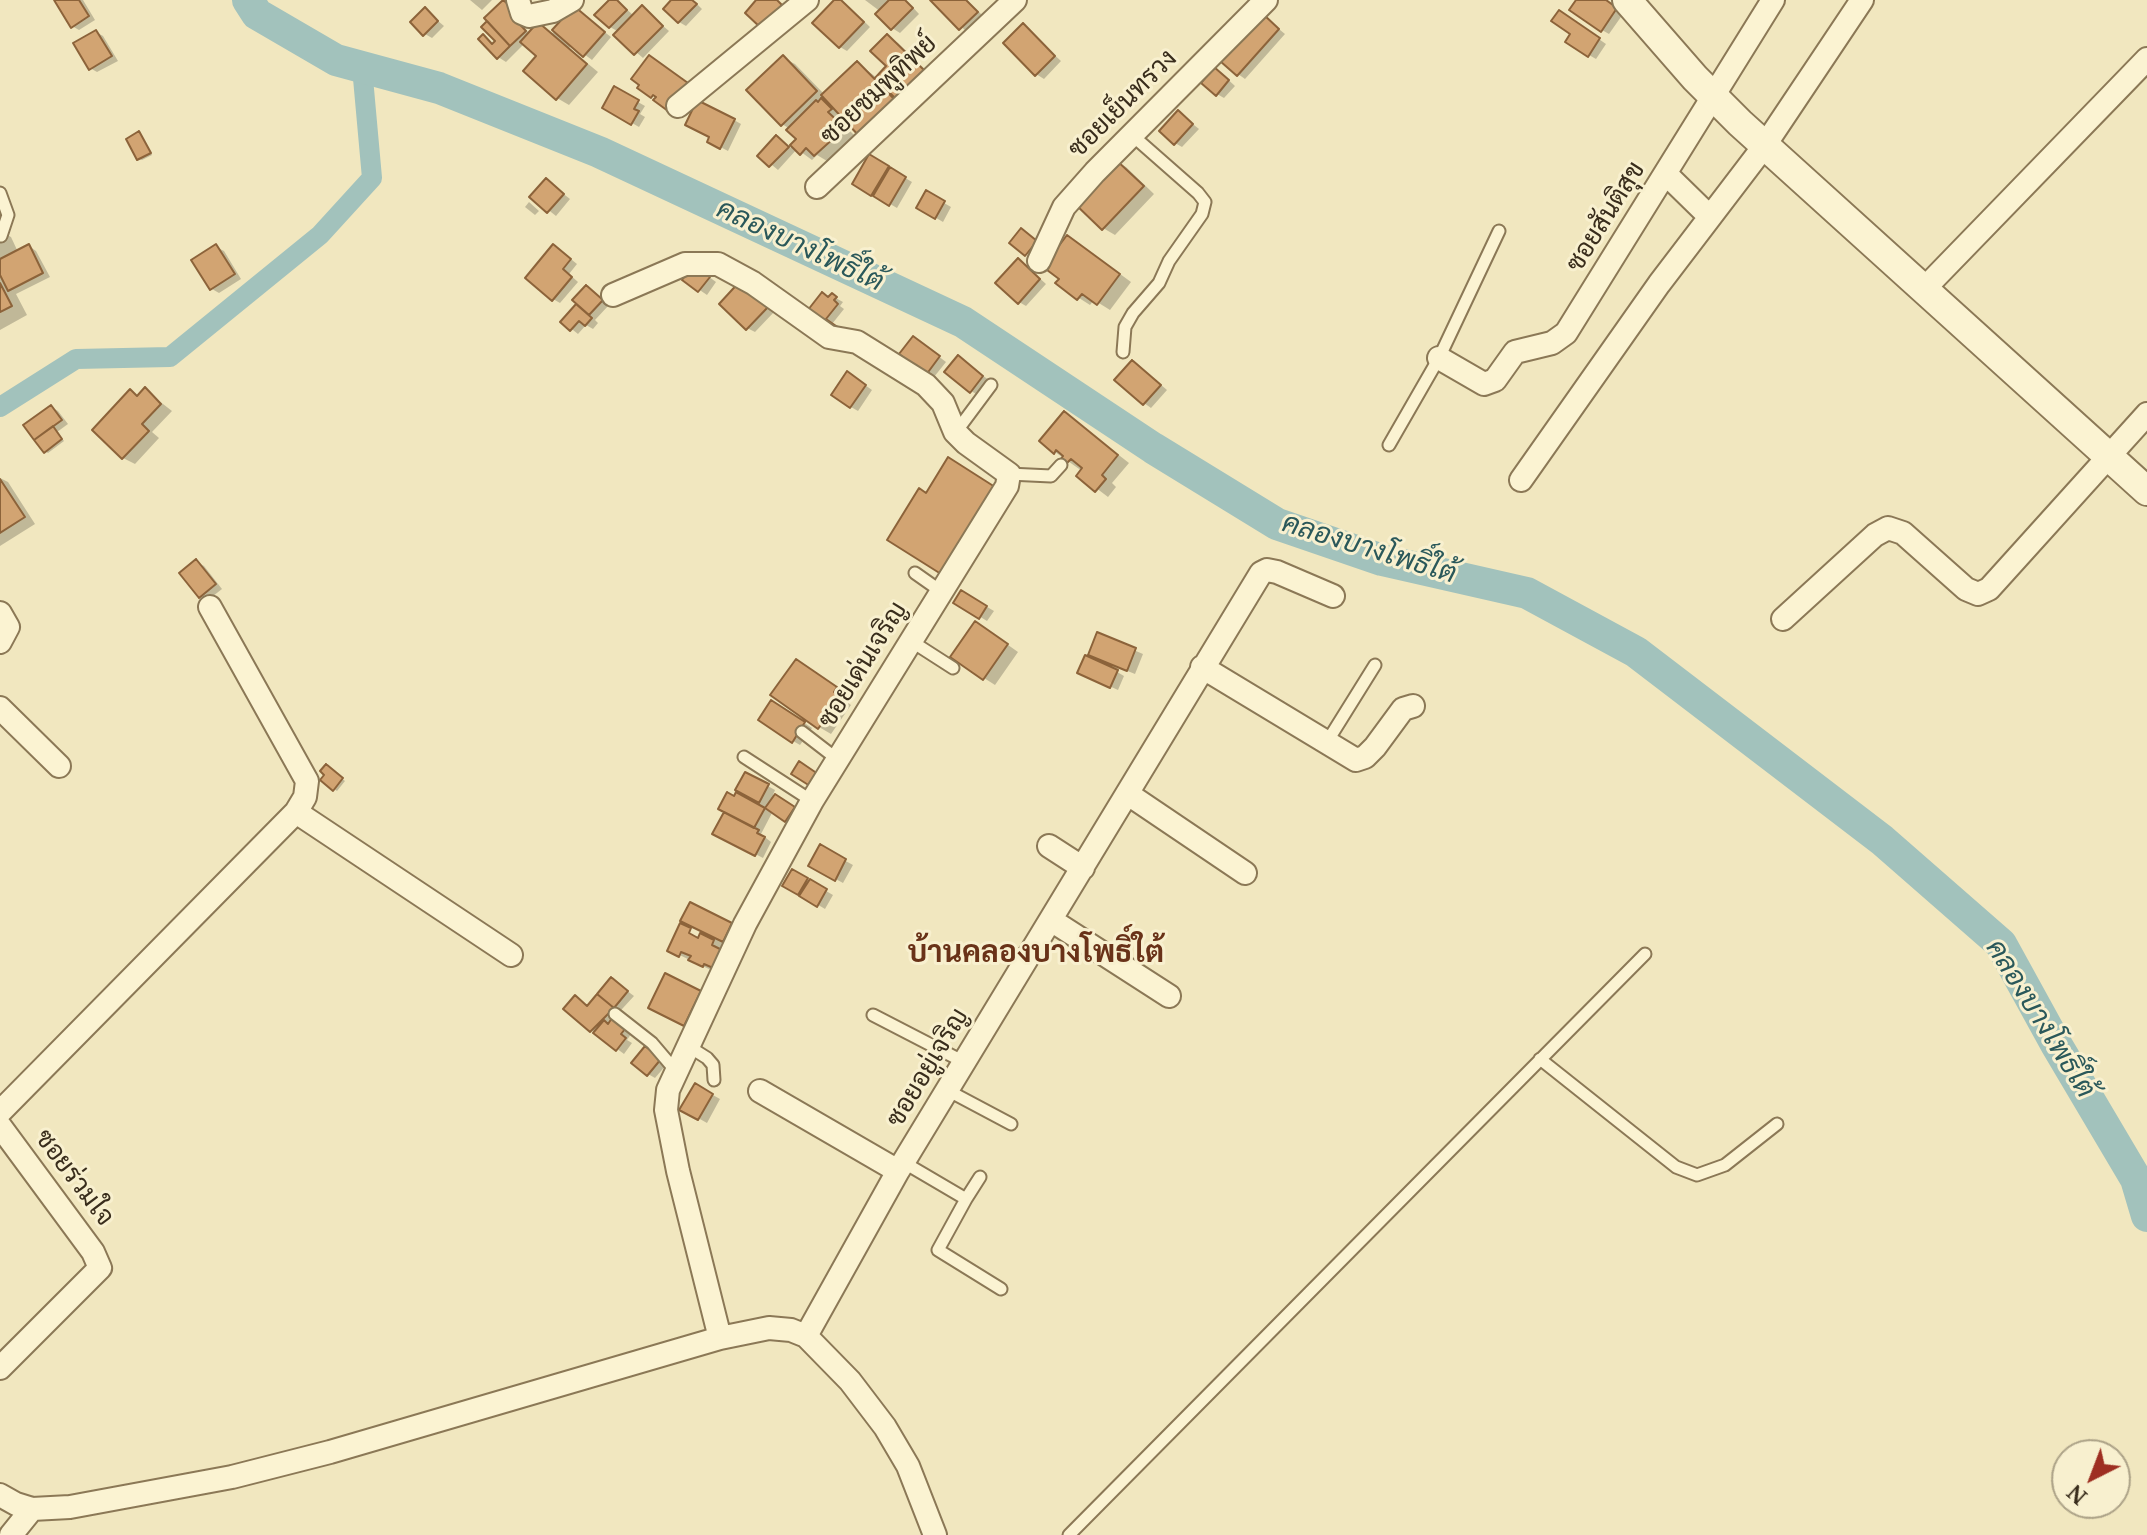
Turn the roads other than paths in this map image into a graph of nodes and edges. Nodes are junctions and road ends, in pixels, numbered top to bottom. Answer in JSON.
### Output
{"nodes":[{"id":1,"x":518,"y":0,"type":"edge"},
{"id":2,"x":572,"y":0,"type":"edge"},
{"id":3,"x":806,"y":0,"type":"edge"},
{"id":4,"x":1015,"y":0,"type":"edge"},
{"id":5,"x":1266,"y":0,"type":"edge"},
{"id":6,"x":1627,"y":0,"type":"edge"},
{"id":7,"x":1773,"y":0,"type":"edge"},
{"id":8,"x":1862,"y":0,"type":"edge"},
{"id":9,"x":2147,"y":59,"type":"edge"},
{"id":10,"x":1714,"y":97,"type":"junction"},
{"id":11,"x":678,"y":106,"type":"dead end"},
{"id":12,"x":1132,"y":135,"type":"junction"},
{"id":13,"x":1765,"y":145,"type":"junction"},
{"id":14,"x":1666,"y":174,"type":"junction"},
{"id":15,"x":817,"y":187,"type":"dead end"},
{"id":16,"x":0,"y":193,"type":"edge"},
{"id":17,"x":1710,"y":217,"type":"junction"},
{"id":18,"x":1499,"y":231,"type":"dead end"},
{"id":19,"x":1,"y":236,"type":"edge"},
{"id":20,"x":1039,"y":261,"type":"dead end"},
{"id":21,"x":1924,"y":289,"type":"junction"},
{"id":22,"x":613,"y":295,"type":"dead end"},
{"id":23,"x":1123,"y":352,"type":"dead end"},
{"id":24,"x":1439,"y":358,"type":"junction"},
{"id":25,"x":991,"y":385,"type":"dead end"},
{"id":26,"x":2147,"y":414,"type":"edge"},
{"id":27,"x":955,"y":432,"type":"junction"},
{"id":28,"x":1389,"y":445,"type":"dead end"},
{"id":29,"x":2107,"y":457,"type":"junction"},
{"id":30,"x":1061,"y":465,"type":"dead end"},
{"id":31,"x":1009,"y":474,"type":"junction"},
{"id":32,"x":1521,"y":480,"type":"dead end"},
{"id":33,"x":2147,"y":491,"type":"edge"},
{"id":34,"x":915,"y":573,"type":"dead end"},
{"id":35,"x":942,"y":592,"type":"junction"},
{"id":36,"x":1333,"y":596,"type":"dead end"},
{"id":37,"x":210,"y":607,"type":"dead end"},
{"id":38,"x":0,"y":613,"type":"edge"},
{"id":39,"x":1783,"y":619,"type":"dead end"},
{"id":40,"x":911,"y":641,"type":"junction"},
{"id":41,"x":0,"y":642,"type":"edge"},
{"id":42,"x":1375,"y":665,"type":"dead end"},
{"id":43,"x":1202,"y":667,"type":"junction"},
{"id":44,"x":953,"y":668,"type":"dead end"},
{"id":45,"x":1413,"y":706,"type":"dead end"},
{"id":46,"x":0,"y":708,"type":"edge"},
{"id":47,"x":802,"y":732,"type":"dead end"},
{"id":48,"x":1327,"y":742,"type":"junction"},
{"id":49,"x":744,"y":757,"type":"dead end"},
{"id":50,"x":837,"y":759,"type":"junction"},
{"id":51,"x":59,"y":766,"type":"dead end"},
{"id":52,"x":1128,"y":794,"type":"junction"},
{"id":53,"x":812,"y":801,"type":"junction"},
{"id":54,"x":296,"y":812,"type":"junction"},
{"id":55,"x":1049,"y":846,"type":"dead end"},
{"id":56,"x":1083,"y":868,"type":"junction"},
{"id":57,"x":1245,"y":873,"type":"dead end"},
{"id":58,"x":1051,"y":920,"type":"junction"},
{"id":59,"x":1645,"y":954,"type":"dead end"},
{"id":60,"x":511,"y":955,"type":"dead end"},
{"id":61,"x":1169,"y":996,"type":"dead end"},
{"id":62,"x":615,"y":1014,"type":"dead end"},
{"id":63,"x":873,"y":1015,"type":"dead end"},
{"id":64,"x":687,"y":1046,"type":"junction"},
{"id":65,"x":1540,"y":1059,"type":"junction"},
{"id":66,"x":964,"y":1062,"type":"junction"},
{"id":67,"x":675,"y":1070,"type":"junction"},
{"id":68,"x":714,"y":1080,"type":"dead end"},
{"id":69,"x":947,"y":1090,"type":"junction"},
{"id":70,"x":760,"y":1091,"type":"dead end"},
{"id":71,"x":0,"y":1112,"type":"edge"},
{"id":72,"x":1011,"y":1124,"type":"dead end"},
{"id":73,"x":1777,"y":1124,"type":"dead end"},
{"id":74,"x":0,"y":1126,"type":"edge"},
{"id":75,"x":900,"y":1166,"type":"junction"},
{"id":76,"x":980,"y":1177,"type":"dead end"},
{"id":77,"x":966,"y":1199,"type":"junction"},
{"id":78,"x":1001,"y":1289,"type":"dead end"},
{"id":79,"x":806,"y":1336,"type":"junction"},
{"id":80,"x":720,"y":1338,"type":"junction"},
{"id":81,"x":1,"y":1365,"type":"edge"},
{"id":82,"x":0,"y":1495,"type":"edge"},
{"id":83,"x":32,"y":1509,"type":"junction"},
{"id":84,"x":11,"y":1535,"type":"edge"},
{"id":85,"x":935,"y":1535,"type":"edge"},
{"id":86,"x":1069,"y":1535,"type":"edge"}],
"edges":[{"from":1,"to":2,"type":"street"},
{"from":3,"to":11,"type":"street"},
{"from":4,"to":15,"type":"street","name":"ซอยชมพูทิพย์"},
{"from":5,"to":12,"type":"street","name":"ซอยเย็นทรวง"},
{"from":6,"to":10,"type":"street"},
{"from":7,"to":10,"type":"street","name":"ซอยสันติสุข"},
{"from":8,"to":13,"type":"street"},
{"from":9,"to":21,"type":"street"},
{"from":10,"to":13,"type":"street"},
{"from":10,"to":14,"type":"street","name":"ซอยสันติสุข"},
{"from":12,"to":20,"type":"street","name":"ซอยเย็นทรวง"},
{"from":12,"to":23,"type":"lane"},
{"from":13,"to":17,"type":"street"},
{"from":13,"to":21,"type":"street"},
{"from":14,"to":17,"type":"street"},
{"from":14,"to":24,"type":"street","name":"ซอยสันติสุข"},
{"from":16,"to":19,"type":"lane"},
{"from":17,"to":32,"type":"street"},
{"from":18,"to":24,"type":"lane"},
{"from":21,"to":29,"type":"street"},
{"from":22,"to":27,"type":"street"},
{"from":24,"to":28,"type":"lane"},
{"from":25,"to":27,"type":"lane"},
{"from":26,"to":29,"type":"street"},
{"from":27,"to":31,"type":"street"},
{"from":29,"to":33,"type":"street"},
{"from":29,"to":39,"type":"street"},
{"from":30,"to":31,"type":"lane"},
{"from":31,"to":35,"type":"street","name":"ซอยเด่นเจริญ"},
{"from":34,"to":35,"type":"lane"},
{"from":35,"to":40,"type":"street","name":"ซอยเด่นเจริญ"},
{"from":36,"to":43,"type":"street","name":"ซอยอยู่เจริญ"},
{"from":37,"to":54,"type":"street"},
{"from":38,"to":41,"type":"street"},
{"from":40,"to":44,"type":"lane"},
{"from":40,"to":50,"type":"street","name":"ซอยเด่นเจริญ"},
{"from":42,"to":48,"type":"lane"},
{"from":43,"to":48,"type":"street"},
{"from":43,"to":52,"type":"street","name":"ซอยอยู่เจริญ"},
{"from":45,"to":48,"type":"street"},
{"from":46,"to":51,"type":"street"},
{"from":47,"to":50,"type":"lane"},
{"from":49,"to":53,"type":"lane"},
{"from":50,"to":53,"type":"street","name":"ซอยเด่นเจริญ"},
{"from":52,"to":56,"type":"street","name":"ซอยอยู่เจริญ"},
{"from":52,"to":57,"type":"street"},
{"from":53,"to":64,"type":"street","name":"ซอยเด่นเจริญ"},
{"from":54,"to":60,"type":"street"},
{"from":54,"to":71,"type":"street"},
{"from":55,"to":56,"type":"street"},
{"from":56,"to":58,"type":"street","name":"ซอยอยู่เจริญ"},
{"from":58,"to":61,"type":"street"},
{"from":58,"to":66,"type":"street","name":"ซอยอยู่เจริญ"},
{"from":59,"to":65,"type":"lane"},
{"from":62,"to":67,"type":"lane"},
{"from":63,"to":66,"type":"lane"},
{"from":64,"to":67,"type":"street","name":"ซอยเด่นเจริญ"},
{"from":64,"to":68,"type":"lane"},
{"from":65,"to":73,"type":"lane"},
{"from":65,"to":86,"type":"lane"},
{"from":66,"to":69,"type":"street","name":"ซอยอยู่เจริญ"},
{"from":67,"to":80,"type":"street","name":"ซอยเด่นเจริญ"},
{"from":69,"to":72,"type":"lane"},
{"from":69,"to":75,"type":"street","name":"ซอยอยู่เจริญ"},
{"from":70,"to":75,"type":"street"},
{"from":74,"to":81,"type":"street","name":"ซอยร่วมใจ"},
{"from":75,"to":77,"type":"lane"},
{"from":75,"to":79,"type":"street","name":"ซอยอยู่เจริญ"},
{"from":76,"to":77,"type":"lane"},
{"from":77,"to":78,"type":"lane"},
{"from":79,"to":80,"type":"street"},
{"from":79,"to":85,"type":"street"},
{"from":80,"to":83,"type":"street"},
{"from":82,"to":83,"type":"street"},
{"from":83,"to":84,"type":"street"}]}
